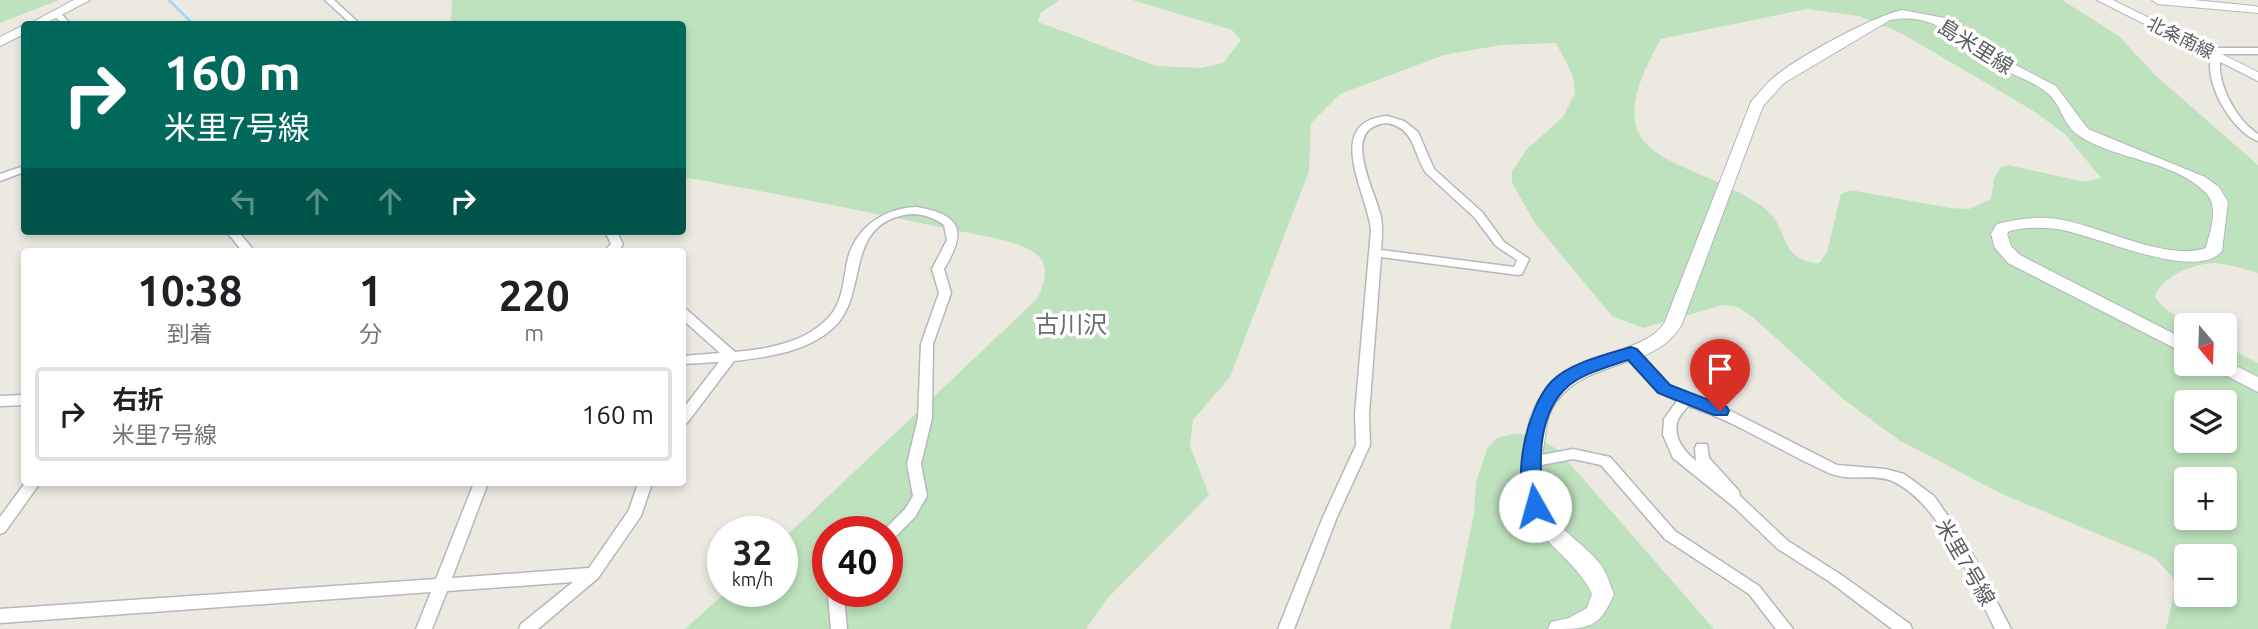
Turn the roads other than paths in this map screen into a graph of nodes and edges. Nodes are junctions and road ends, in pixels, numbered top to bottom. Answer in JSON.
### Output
{"nodes":[{"id":1,"x":84,"y":0,"type":"edge"},
{"id":2,"x":329,"y":0,"type":"edge"},
{"id":3,"x":2106,"y":0,"type":"edge"},
{"id":4,"x":2158,"y":0,"type":"edge"},
{"id":5,"x":2254,"y":10,"type":"dead end"},
{"id":6,"x":62,"y":19,"type":"edge"},
{"id":7,"x":353,"y":21,"type":"edge"},
{"id":8,"x":21,"y":31,"type":"edge"},
{"id":9,"x":0,"y":42,"type":"edge"},
{"id":10,"x":2258,"y":51,"type":"edge"},
{"id":11,"x":2215,"y":53,"type":"junction"},
{"id":12,"x":2258,"y":77,"type":"edge"},
{"id":13,"x":2235,"y":122,"type":"junction"},
{"id":14,"x":2258,"y":131,"type":"edge"},
{"id":15,"x":2258,"y":138,"type":"edge"},
{"id":16,"x":21,"y":170,"type":"edge"},
{"id":17,"x":0,"y":178,"type":"edge"},
{"id":18,"x":1375,"y":253,"type":"dead end"},
{"id":19,"x":686,"y":316,"type":"edge"},
{"id":20,"x":2174,"y":342,"type":"edge"},
{"id":21,"x":1631,"y":353,"type":"junction"},
{"id":22,"x":731,"y":356,"type":"junction"},
{"id":23,"x":686,"y":360,"type":"edge"},
{"id":24,"x":2237,"y":374,"type":"edge"},
{"id":25,"x":2258,"y":385,"type":"edge"},
{"id":26,"x":21,"y":400,"type":"edge"},
{"id":27,"x":1685,"y":400,"type":"junction"},
{"id":28,"x":0,"y":401,"type":"edge"},
{"id":29,"x":686,"y":414,"type":"edge"},
{"id":30,"x":1702,"y":448,"type":"dead end"},
{"id":31,"x":1531,"y":462,"type":"junction"},
{"id":32,"x":31,"y":486,"type":"edge"},
{"id":33,"x":480,"y":486,"type":"edge"},
{"id":34,"x":644,"y":486,"type":"edge"},
{"id":35,"x":1742,"y":506,"type":"junction"},
{"id":36,"x":903,"y":520,"type":"edge"},
{"id":37,"x":0,"y":528,"type":"edge"},
{"id":38,"x":593,"y":574,"type":"junction"},
{"id":39,"x":441,"y":585,"type":"junction"},
{"id":40,"x":837,"y":607,"type":"edge"},
{"id":41,"x":0,"y":616,"type":"edge"},
{"id":42,"x":424,"y":629,"type":"edge"},
{"id":43,"x":527,"y":629,"type":"edge"},
{"id":44,"x":839,"y":629,"type":"edge"},
{"id":45,"x":1286,"y":629,"type":"edge"},
{"id":46,"x":1559,"y":629,"type":"edge"},
{"id":47,"x":1785,"y":629,"type":"edge"},
{"id":48,"x":1904,"y":629,"type":"edge"},
{"id":49,"x":2003,"y":629,"type":"edge"}],
"edges":[{"from":1,"to":6,"type":"street"},
{"from":2,"to":7,"type":"street"},
{"from":3,"to":11,"type":"street","name":"北条南線"},
{"from":4,"to":5,"type":"street"},
{"from":8,"to":9,"type":"street"},
{"from":10,"to":11,"type":"street"},
{"from":11,"to":12,"type":"street","name":"北条南線"},
{"from":11,"to":13,"type":"street"},
{"from":13,"to":14,"type":"street"},
{"from":13,"to":15,"type":"street"},
{"from":16,"to":17,"type":"street"},
{"from":18,"to":45,"type":"street"},
{"from":19,"to":22,"type":"street"},
{"from":20,"to":21,"type":"street","name":"島米里線"},
{"from":21,"to":27,"type":"street","name":"米里7号線"},
{"from":21,"to":31,"type":"street","name":"島米里線"},
{"from":22,"to":23,"type":"street"},
{"from":22,"to":29,"type":"street"},
{"from":22,"to":36,"type":"street"},
{"from":24,"to":25,"type":"street"},
{"from":26,"to":28,"type":"street"},
{"from":27,"to":35,"type":"street"},
{"from":27,"to":49,"type":"street","name":"米里7号線"},
{"from":30,"to":35,"type":"street"},
{"from":31,"to":46,"type":"street","name":"島米里線"},
{"from":31,"to":47,"type":"street"},
{"from":32,"to":37,"type":"street"},
{"from":33,"to":39,"type":"street"},
{"from":34,"to":38,"type":"street"},
{"from":35,"to":48,"type":"street"},
{"from":38,"to":39,"type":"street"},
{"from":38,"to":43,"type":"street"},
{"from":39,"to":41,"type":"street"},
{"from":39,"to":42,"type":"street"},
{"from":40,"to":44,"type":"street"}]}
